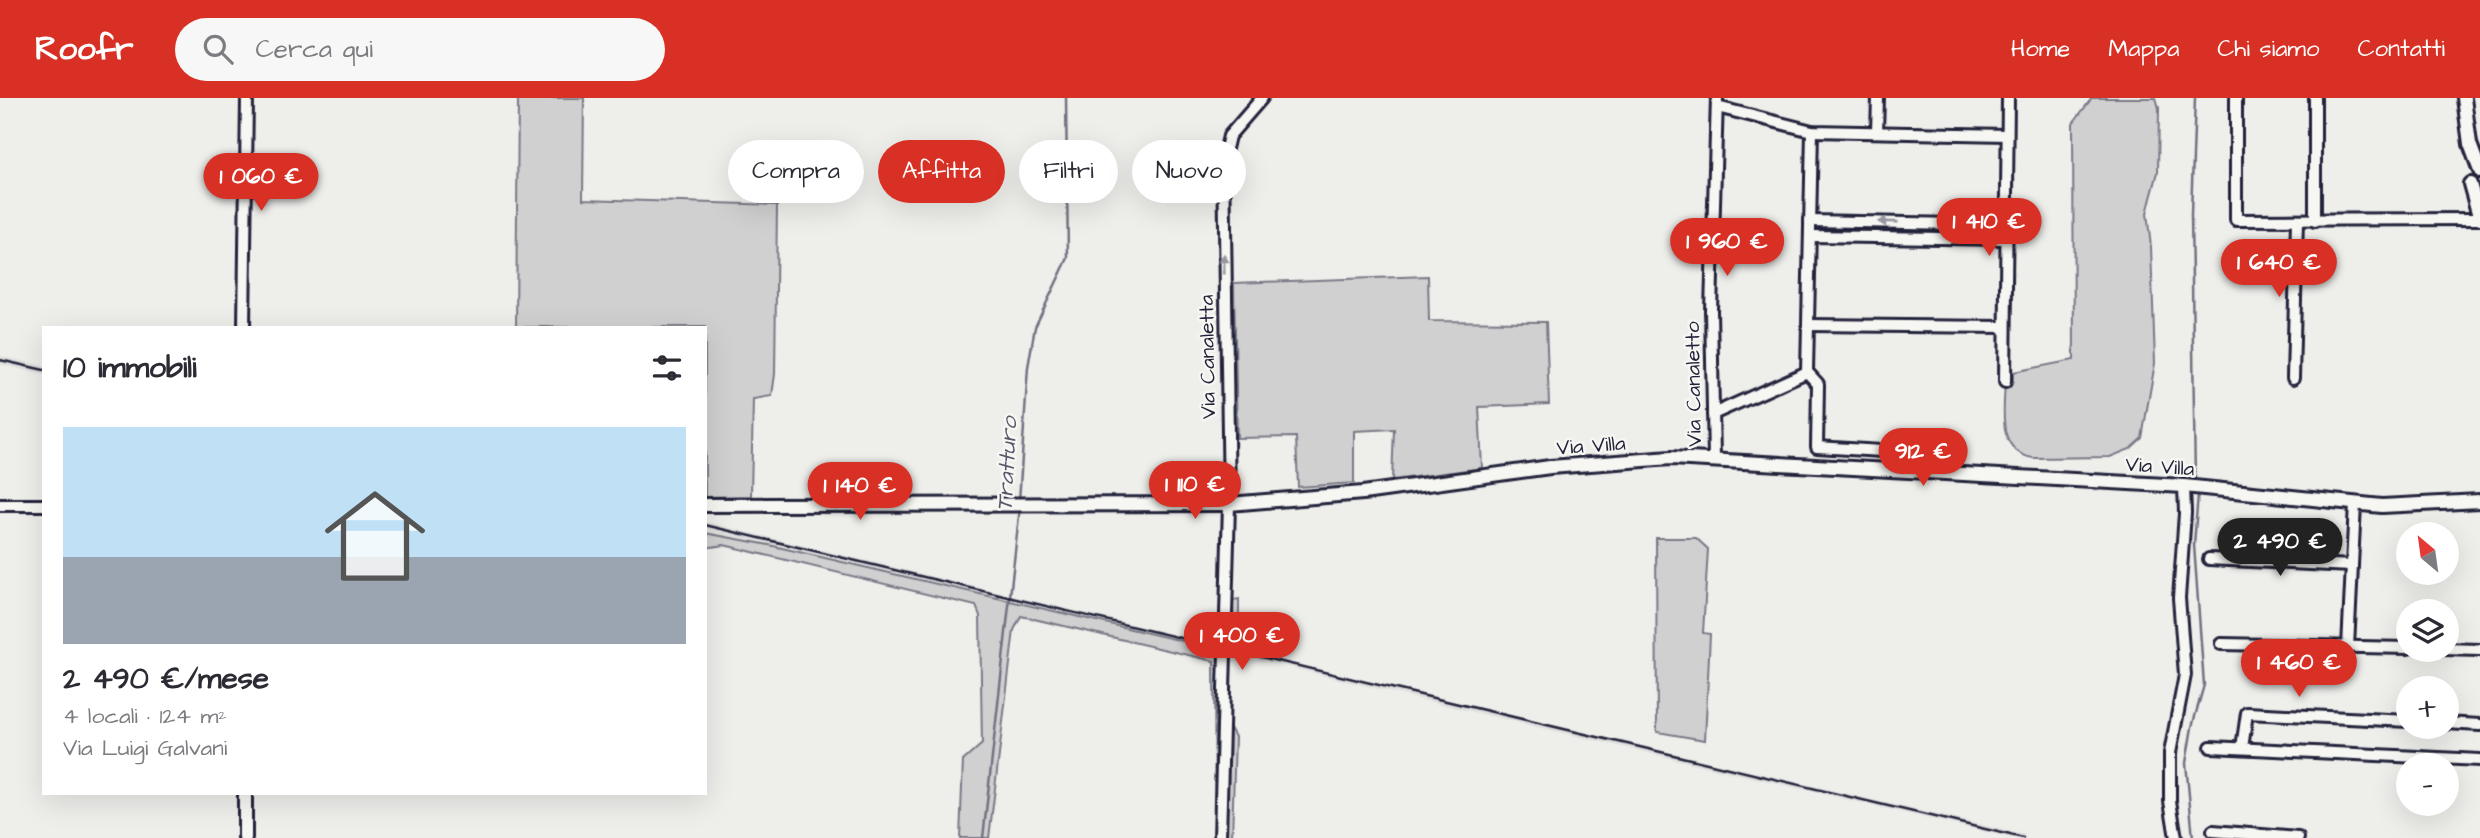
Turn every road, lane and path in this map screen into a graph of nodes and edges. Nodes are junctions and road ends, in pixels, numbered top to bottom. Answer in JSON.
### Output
{"nodes":[{"id":1,"x":247,"y":98,"type":"edge"},
{"id":2,"x":1262,"y":98,"type":"edge"},
{"id":3,"x":1878,"y":98,"type":"edge"},
{"id":4,"x":2008,"y":98,"type":"edge"},
{"id":5,"x":2236,"y":98,"type":"edge"},
{"id":6,"x":2315,"y":98,"type":"edge"},
{"id":7,"x":2464,"y":98,"type":"edge"},
{"id":8,"x":1717,"y":102,"type":"edge"},
{"id":9,"x":1812,"y":131,"type":"junction"},
{"id":10,"x":1877,"y":132,"type":"junction"},
{"id":11,"x":2007,"y":135,"type":"junction"},
{"id":12,"x":2476,"y":178,"type":"edge"},
{"id":13,"x":2479,"y":218,"type":"edge"},
{"id":14,"x":2297,"y":220,"type":"junction"},
{"id":15,"x":1810,"y":221,"type":"junction"},
{"id":16,"x":2315,"y":221,"type":"junction"},
{"id":17,"x":2005,"y":225,"type":"junction"},
{"id":18,"x":1810,"y":236,"type":"junction"},
{"id":19,"x":2005,"y":239,"type":"junction"},
{"id":20,"x":1808,"y":325,"type":"junction"},
{"id":21,"x":244,"y":326,"type":"edge"},
{"id":22,"x":2004,"y":327,"type":"junction"},
{"id":23,"x":1807,"y":372,"type":"junction"},
{"id":24,"x":2293,"y":378,"type":"dead end"},
{"id":25,"x":2004,"y":382,"type":"dead end"},
{"id":26,"x":1713,"y":414,"type":"junction"},
{"id":27,"x":1714,"y":458,"type":"junction"},
{"id":28,"x":1913,"y":471,"type":"junction"},
{"id":29,"x":2183,"y":486,"type":"junction"},
{"id":30,"x":2480,"y":502,"type":"edge"},
{"id":31,"x":1229,"y":504,"type":"junction"},
{"id":32,"x":2355,"y":504,"type":"junction"},
{"id":33,"x":0,"y":505,"type":"edge"},
{"id":34,"x":42,"y":505,"type":"edge"},
{"id":35,"x":707,"y":505,"type":"edge"},
{"id":36,"x":2480,"y":512,"type":"edge"},
{"id":37,"x":2209,"y":559,"type":"dead end"},
{"id":38,"x":2352,"y":566,"type":"junction"},
{"id":39,"x":2221,"y":644,"type":"dead end"},
{"id":40,"x":2348,"y":647,"type":"junction"},
{"id":41,"x":2396,"y":648,"type":"edge"},
{"id":42,"x":2459,"y":649,"type":"edge"},
{"id":43,"x":2480,"y":650,"type":"edge"},
{"id":44,"x":2396,"y":720,"type":"edge"},
{"id":45,"x":2459,"y":724,"type":"edge"},
{"id":46,"x":2480,"y":725,"type":"edge"},
{"id":47,"x":2211,"y":747,"type":"dead end"},
{"id":48,"x":2242,"y":748,"type":"junction"},
{"id":49,"x":2480,"y":760,"type":"edge"},
{"id":50,"x":245,"y":795,"type":"edge"},
{"id":51,"x":2213,"y":831,"type":"dead end"},
{"id":52,"x":245,"y":838,"type":"edge"},
{"id":53,"x":1220,"y":838,"type":"edge"},
{"id":54,"x":2176,"y":838,"type":"edge"},
{"id":55,"x":2298,"y":838,"type":"edge"}],
"edges":[{"from":1,"to":21,"type":"street"},
{"from":31,"to":2,"type":"street","name":"Via Canaletta","one_way":true},
{"from":3,"to":10,"type":"street"},
{"from":4,"to":11,"type":"street"},
{"from":5,"to":14,"type":"street"},
{"from":6,"to":16,"type":"street"},
{"from":7,"to":12,"type":"street"},
{"from":8,"to":9,"type":"street"},
{"from":8,"to":26,"type":"street","name":"Via Canaletto"},
{"from":9,"to":10,"type":"street"},
{"from":9,"to":15,"type":"street"},
{"from":10,"to":11,"type":"street"},
{"from":11,"to":17,"type":"street"},
{"from":12,"to":13,"type":"street"},
{"from":13,"to":16,"type":"street"},
{"from":14,"to":16,"type":"street"},
{"from":14,"to":24,"type":"street"},
{"from":17,"to":15,"type":"street","one_way":true},
{"from":15,"to":18,"type":"street"},
{"from":17,"to":19,"type":"street"},
{"from":18,"to":19,"type":"street"},
{"from":18,"to":20,"type":"street"},
{"from":19,"to":22,"type":"street"},
{"from":20,"to":22,"type":"street"},
{"from":20,"to":23,"type":"street"},
{"from":22,"to":25,"type":"street"},
{"from":23,"to":26,"type":"street"},
{"from":23,"to":28,"type":"street"},
{"from":26,"to":27,"type":"street","name":"Via Canaletto"},
{"from":27,"to":28,"type":"street","name":"Via Villa"},
{"from":27,"to":31,"type":"street","name":"Via Villa"},
{"from":28,"to":29,"type":"street","name":"Via Villa"},
{"from":29,"to":32,"type":"street","name":"Via Villa"},
{"from":29,"to":54,"type":"street"},
{"from":30,"to":32,"type":"street","name":"Via Villa"},
{"from":30,"to":36,"type":"street"},
{"from":31,"to":35,"type":"street","name":"Via Villa"},
{"from":31,"to":53,"type":"street","name":"Via Canaletta"},
{"from":32,"to":38,"type":"street"},
{"from":33,"to":34,"type":"street"},
{"from":37,"to":38,"type":"street"},
{"from":38,"to":40,"type":"street"},
{"from":39,"to":40,"type":"street"},
{"from":40,"to":41,"type":"street"},
{"from":42,"to":43,"type":"street"},
{"from":44,"to":48,"type":"street"},
{"from":45,"to":46,"type":"street"},
{"from":47,"to":48,"type":"street"},
{"from":48,"to":49,"type":"street"},
{"from":50,"to":52,"type":"street"},
{"from":51,"to":55,"type":"street"}]}
